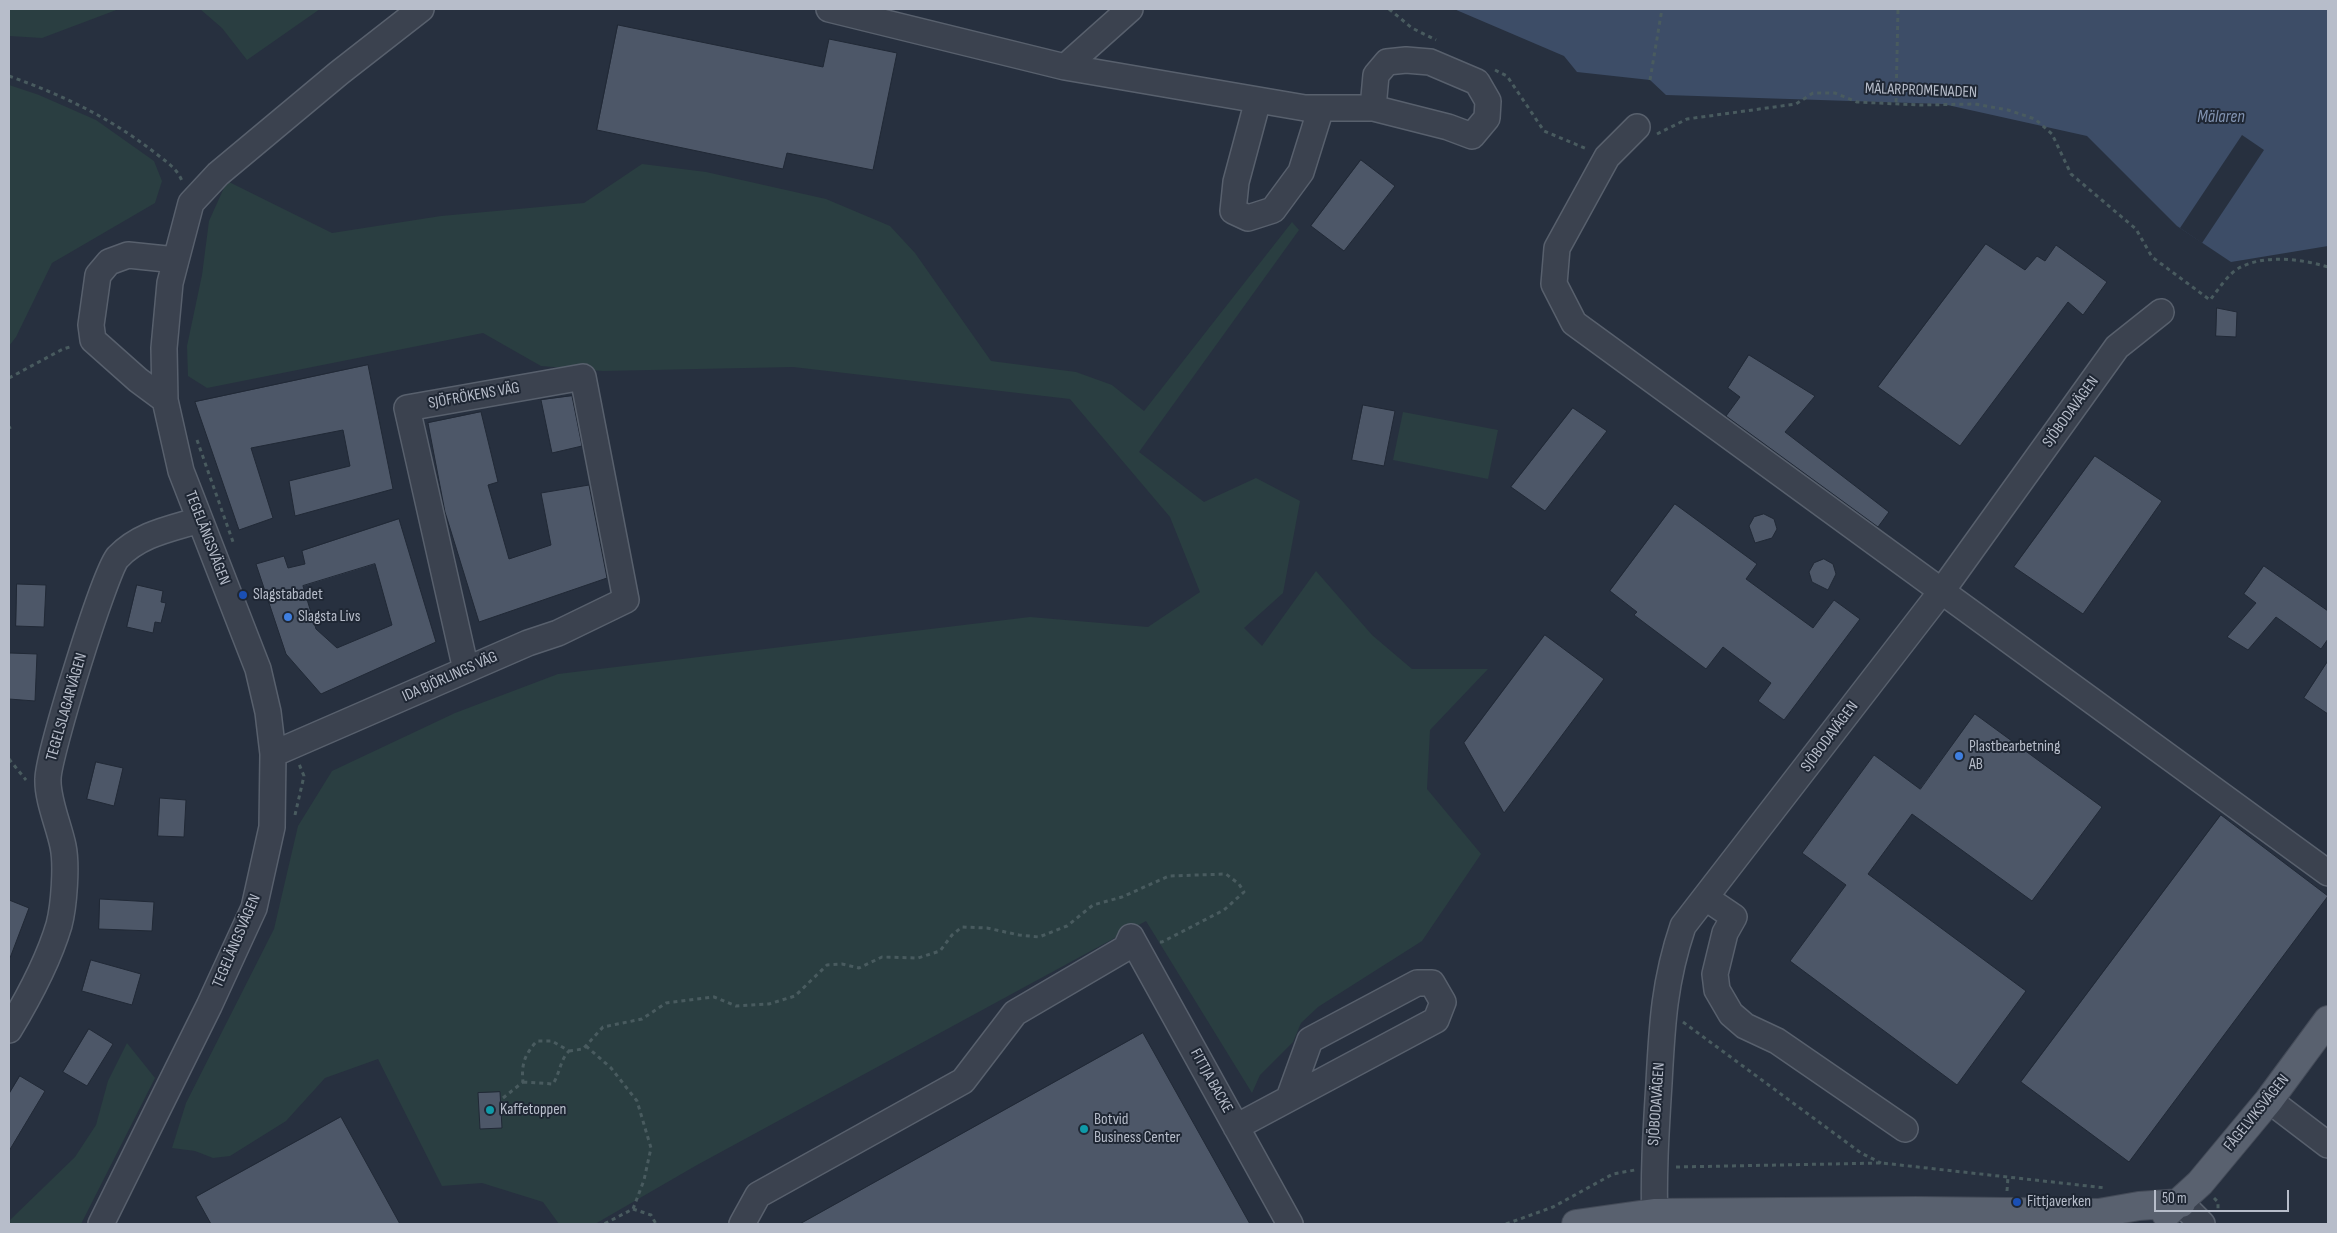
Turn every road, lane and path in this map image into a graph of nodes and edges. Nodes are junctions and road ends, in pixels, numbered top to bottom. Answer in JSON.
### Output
{"nodes":[{"id":1,"x":421,"y":9,"type":"edge"},
{"id":2,"x":829,"y":9,"type":"edge"},
{"id":3,"x":1130,"y":9,"type":"edge"},
{"id":4,"x":1389,"y":9,"type":"edge"},
{"id":5,"x":1662,"y":9,"type":"edge"},
{"id":6,"x":1898,"y":9,"type":"edge"},
{"id":7,"x":1438,"y":42,"type":"dead end"},
{"id":8,"x":1065,"y":67,"type":"junction"},
{"id":9,"x":1490,"y":68,"type":"dead end"},
{"id":10,"x":9,"y":76,"type":"edge"},
{"id":11,"x":1650,"y":80,"type":"dead end"},
{"id":12,"x":1258,"y":100,"type":"junction"},
{"id":13,"x":1896,"y":102,"type":"dead end"},
{"id":14,"x":1321,"y":108,"type":"junction"},
{"id":15,"x":1373,"y":108,"type":"dead end"},
{"id":16,"x":1644,"y":132,"type":"joint"},
{"id":17,"x":1607,"y":157,"type":"junction"},
{"id":18,"x":192,"y":203,"type":"junction"},
{"id":19,"x":176,"y":260,"type":"junction"},
{"id":20,"x":2328,"y":267,"type":"edge"},
{"id":21,"x":2161,"y":312,"type":"dead end"},
{"id":22,"x":93,"y":340,"type":"junction"},
{"id":23,"x":9,"y":378,"type":"edge"},
{"id":24,"x":165,"y":400,"type":"junction"},
{"id":25,"x":194,"y":431,"type":"dead end"},
{"id":26,"x":200,"y":520,"type":"junction"},
{"id":27,"x":236,"y":550,"type":"dead end"},
{"id":28,"x":1941,"y":592,"type":"junction"},
{"id":29,"x":626,"y":600,"type":"joint"},
{"id":30,"x":466,"y":670,"type":"junction"},
{"id":31,"x":282,"y":750,"type":"junction"},
{"id":32,"x":9,"y":759,"type":"edge"},
{"id":33,"x":30,"y":785,"type":"dead end"},
{"id":34,"x":294,"y":821,"type":"dead end"},
{"id":35,"x":2328,"y":873,"type":"edge"},
{"id":36,"x":1706,"y":898,"type":"junction"},
{"id":37,"x":1131,"y":937,"type":"junction"},
{"id":38,"x":1664,"y":1004,"type":"junction"},
{"id":39,"x":2328,"y":1020,"type":"edge"},
{"id":40,"x":9,"y":1030,"type":"edge"},
{"id":41,"x":586,"y":1046,"type":"junction"},
{"id":42,"x":569,"y":1051,"type":"junction"},
{"id":43,"x":523,"y":1082,"type":"junction"},
{"id":44,"x":503,"y":1098,"type":"dead end"},
{"id":45,"x":1289,"y":1098,"type":"junction"},
{"id":46,"x":2269,"y":1100,"type":"junction"},
{"id":47,"x":1236,"y":1126,"type":"junction"},
{"id":48,"x":1906,"y":1129,"type":"dead end"},
{"id":49,"x":2328,"y":1145,"type":"edge"},
{"id":50,"x":1882,"y":1163,"type":"junction"},
{"id":51,"x":1653,"y":1167,"type":"junction"},
{"id":52,"x":2110,"y":1188,"type":"dead end"},
{"id":53,"x":2180,"y":1203,"type":"junction"},
{"id":54,"x":633,"y":1209,"type":"junction"},
{"id":55,"x":1655,"y":1219,"type":"edge"},
{"id":56,"x":101,"y":1224,"type":"edge"},
{"id":57,"x":604,"y":1224,"type":"edge"},
{"id":58,"x":656,"y":1224,"type":"edge"},
{"id":59,"x":742,"y":1224,"type":"edge"},
{"id":60,"x":1290,"y":1224,"type":"edge"},
{"id":61,"x":1506,"y":1224,"type":"edge"},
{"id":62,"x":1576,"y":1224,"type":"edge"},
{"id":63,"x":2152,"y":1224,"type":"edge"},
{"id":64,"x":2202,"y":1224,"type":"edge"}],
"edges":[{"from":1,"to":18,"type":"street"},
{"from":2,"to":8,"type":"street"},
{"from":3,"to":8,"type":"street"},
{"from":4,"to":7,"type":"path"},
{"from":5,"to":11,"type":"path"},
{"from":6,"to":13,"type":"path"},
{"from":8,"to":12,"type":"street"},
{"from":9,"to":17,"type":"path"},
{"from":10,"to":18,"type":"path"},
{"from":12,"to":14,"type":"street"},
{"from":12,"to":14,"type":"street"},
{"from":14,"to":15,"type":"street"},
{"from":16,"to":17,"type":"street"},
{"from":16,"to":20,"type":"path","name":"MÄLARPROMENADEN"},
{"from":17,"to":28,"type":"street"},
{"from":18,"to":19,"type":"street","name":"TEGELÄNGSVÄGEN"},
{"from":19,"to":22,"type":"street"},
{"from":19,"to":24,"type":"street","name":"TEGELÄNGSVÄGEN"},
{"from":21,"to":28,"type":"street","name":"SJÖBODAVÄGEN"},
{"from":22,"to":23,"type":"path"},
{"from":22,"to":24,"type":"street"},
{"from":24,"to":26,"type":"street","name":"TEGELÄNGSVÄGEN"},
{"from":25,"to":27,"type":"path"},
{"from":26,"to":31,"type":"street","name":"TEGELÄNGSVÄGEN"},
{"from":26,"to":40,"type":"street","name":"TEGELSLAGARVÄGEN"},
{"from":28,"to":35,"type":"street"},
{"from":28,"to":36,"type":"street","name":"SJÖBODAVÄGEN"},
{"from":29,"to":30,"type":"street","name":"IDA BJÖRLINGS VÄG"},
{"from":29,"to":30,"type":"street","name":"SJÖFRÖKENS VÄG"},
{"from":30,"to":31,"type":"street","name":"IDA BJÖRLINGS VÄG"},
{"from":31,"to":34,"type":"path"},
{"from":31,"to":56,"type":"street","name":"TEGELÄNGSVÄGEN"},
{"from":32,"to":33,"type":"path"},
{"from":36,"to":38,"type":"street","name":"SJÖBODAVÄGEN"},
{"from":36,"to":48,"type":"street"},
{"from":37,"to":41,"type":"path"},
{"from":37,"to":47,"type":"street","name":"FITTJA BACKE"},
{"from":37,"to":59,"type":"street"},
{"from":38,"to":50,"type":"path"},
{"from":38,"to":51,"type":"street","name":"SJÖBODAVÄGEN"},
{"from":39,"to":46,"type":"main road","name":"FÅGELVIKSVÄGEN"},
{"from":41,"to":42,"type":"path"},
{"from":41,"to":54,"type":"path"},
{"from":42,"to":43,"type":"path"},
{"from":42,"to":43,"type":"path"},
{"from":43,"to":44,"type":"path"},
{"from":45,"to":45,"type":"street"},
{"from":45,"to":47,"type":"street"},
{"from":46,"to":49,"type":"street"},
{"from":46,"to":53,"type":"main road","name":"FÅGELVIKSVÄGEN"},
{"from":47,"to":60,"type":"street","name":"FITTJA BACKE"},
{"from":50,"to":51,"type":"path"},
{"from":50,"to":52,"type":"path"},
{"from":51,"to":55,"type":"street","name":"SJÖBODAVÄGEN"},
{"from":51,"to":61,"type":"path"},
{"from":53,"to":55,"type":"main road"},
{"from":53,"to":63,"type":"main road","name":"FÅGELVIKSVÄGEN"},
{"from":53,"to":64,"type":"street"},
{"from":54,"to":57,"type":"path"},
{"from":54,"to":58,"type":"path"},
{"from":55,"to":62,"type":"main road"}]}
